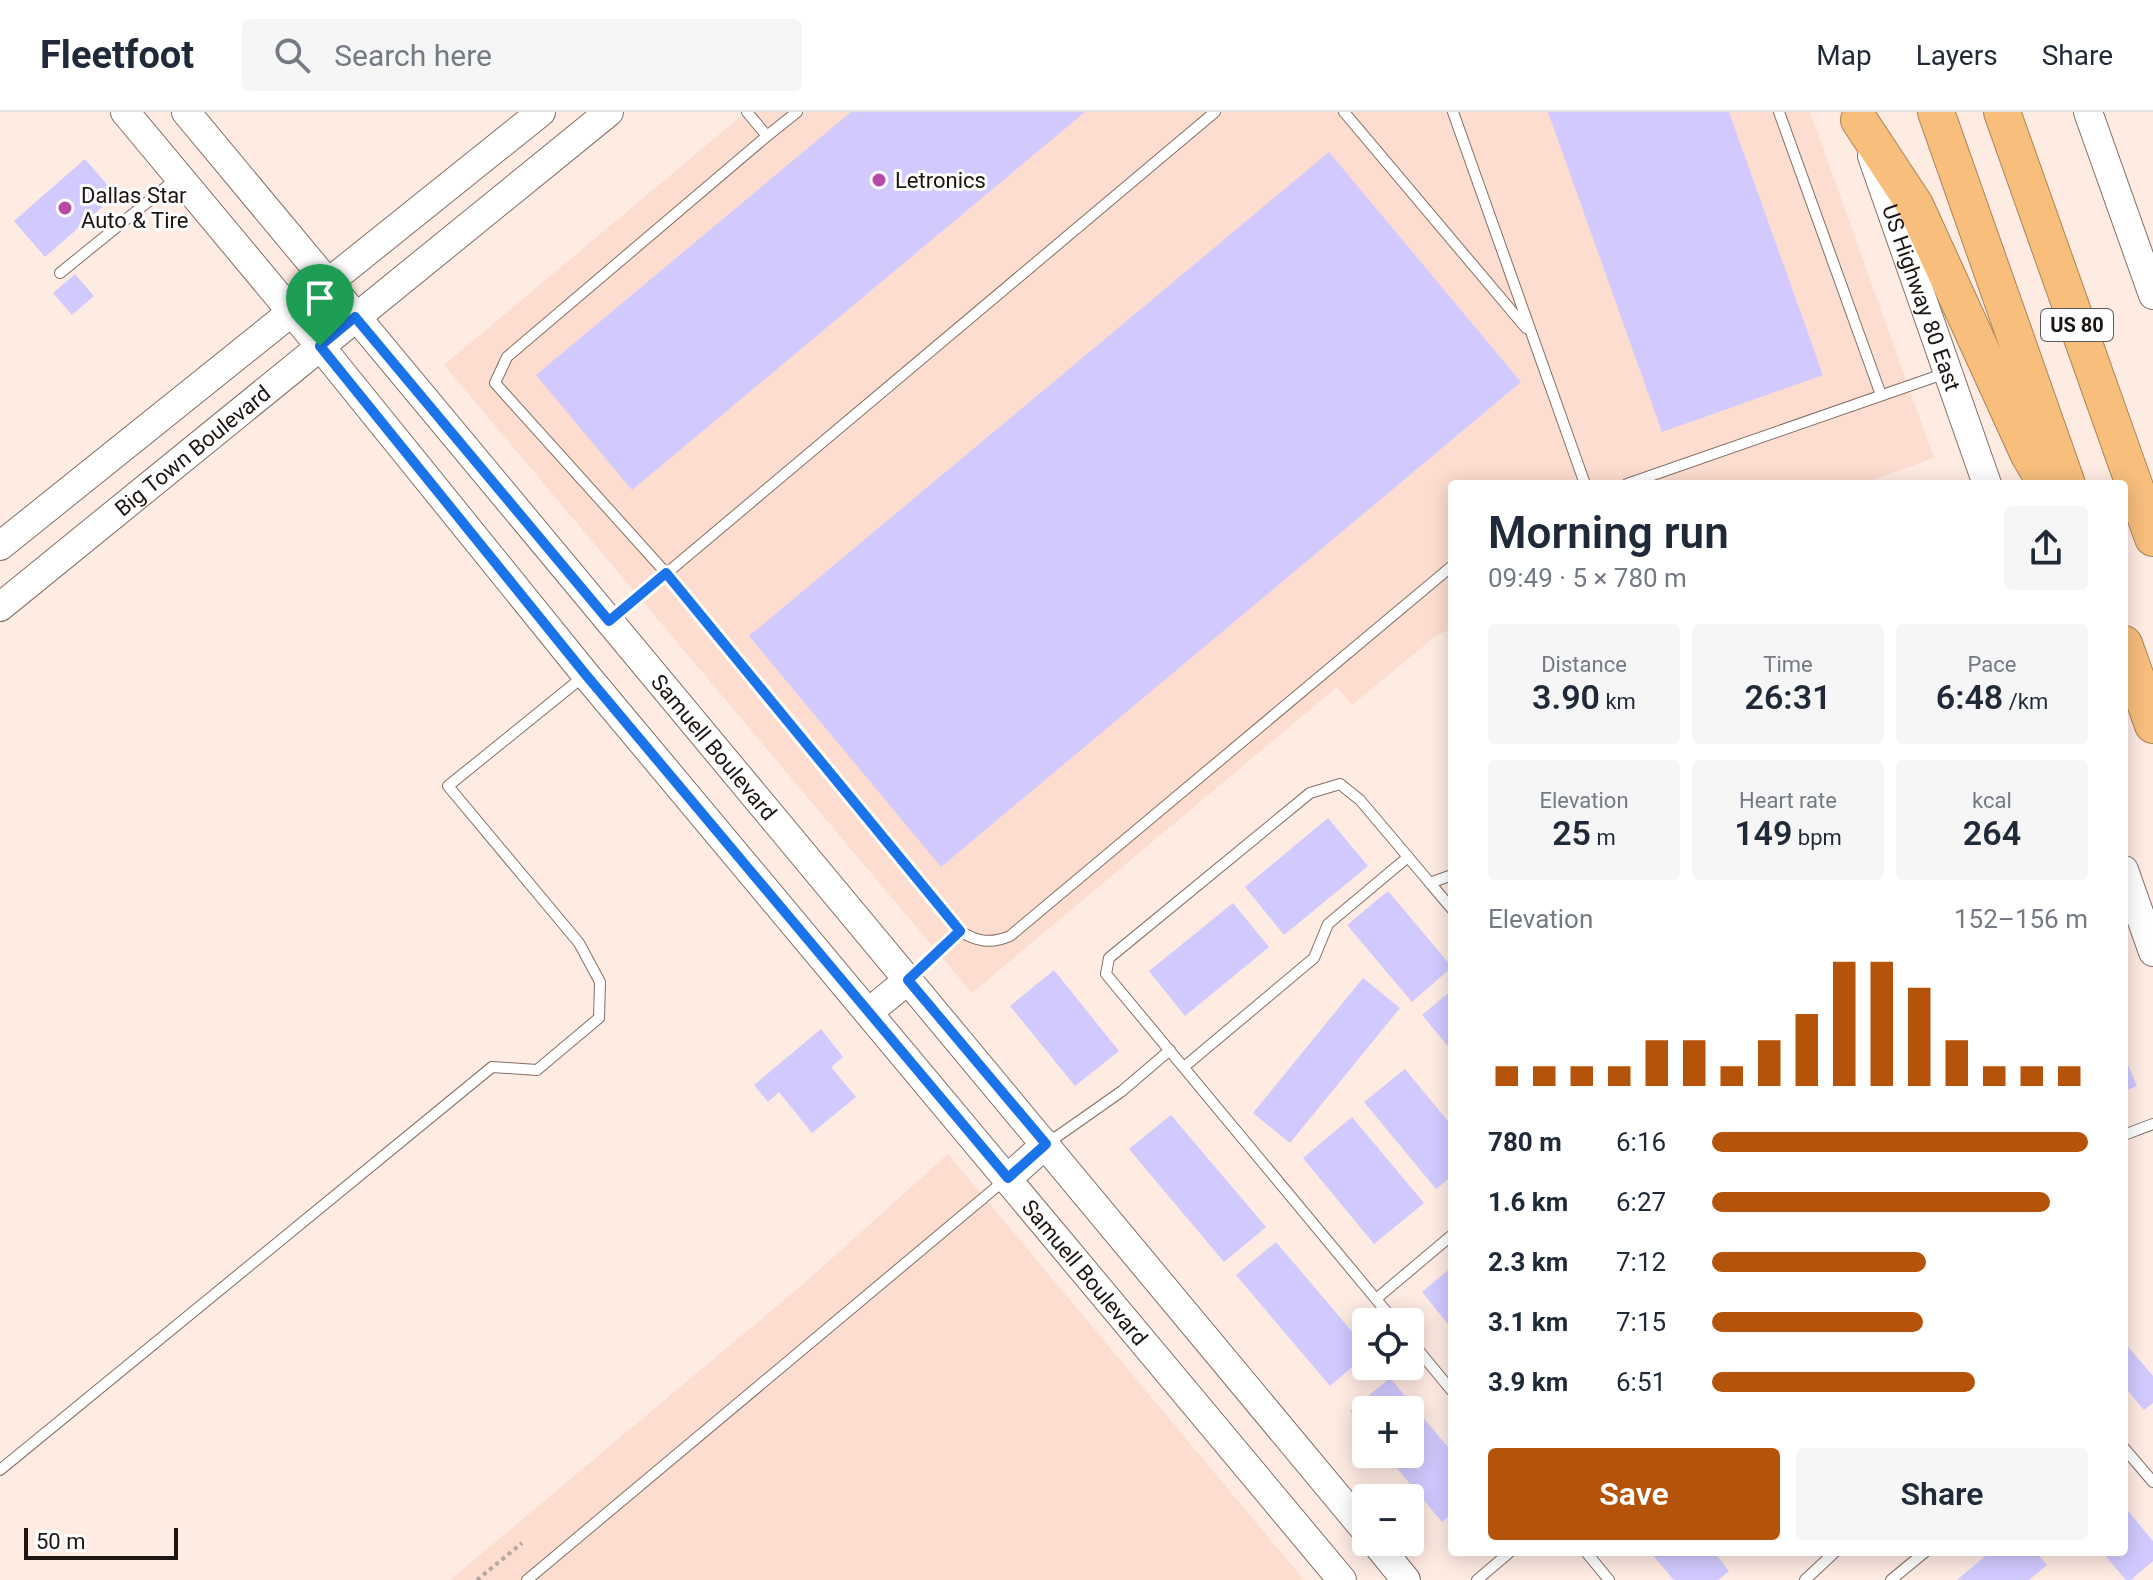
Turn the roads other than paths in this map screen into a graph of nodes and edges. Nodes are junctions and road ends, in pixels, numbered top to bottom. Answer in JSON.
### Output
{"nodes":[{"id":1,"x":125,"y":112,"type":"edge"},
{"id":2,"x":186,"y":112,"type":"edge"},
{"id":3,"x":541,"y":112,"type":"edge"},
{"id":4,"x":609,"y":112,"type":"edge"},
{"id":5,"x":747,"y":112,"type":"edge"},
{"id":6,"x":797,"y":112,"type":"edge"},
{"id":7,"x":1215,"y":112,"type":"edge"},
{"id":8,"x":1344,"y":112,"type":"edge"},
{"id":9,"x":1453,"y":112,"type":"edge"},
{"id":10,"x":1779,"y":112,"type":"edge"},
{"id":11,"x":1936,"y":112,"type":"edge"},
{"id":12,"x":2002,"y":112,"type":"edge"},
{"id":13,"x":2088,"y":112,"type":"edge"},
{"id":14,"x":1858,"y":116,"type":"edge"},
{"id":15,"x":767,"y":136,"type":"junction"},
{"id":16,"x":178,"y":177,"type":"junction"},
{"id":17,"x":60,"y":273,"type":"dead end"},
{"id":18,"x":328,"y":284,"type":"junction"},
{"id":19,"x":2153,"y":295,"type":"edge"},
{"id":20,"x":292,"y":313,"type":"junction"},
{"id":21,"x":355,"y":317,"type":"junction"},
{"id":22,"x":1531,"y":334,"type":"junction"},
{"id":23,"x":320,"y":346,"type":"junction"},
{"id":24,"x":1947,"y":372,"type":"junction"},
{"id":25,"x":1881,"y":395,"type":"junction"},
{"id":26,"x":1584,"y":480,"type":"edge"},
{"id":27,"x":1638,"y":480,"type":"edge"},
{"id":28,"x":1986,"y":480,"type":"edge"},
{"id":29,"x":2044,"y":480,"type":"edge"},
{"id":30,"x":2066,"y":480,"type":"edge"},
{"id":31,"x":2153,"y":538,"type":"edge"},
{"id":32,"x":0,"y":546,"type":"edge"},
{"id":33,"x":1448,"y":569,"type":"edge"},
{"id":34,"x":666,"y":573,"type":"junction"},
{"id":35,"x":0,"y":607,"type":"edge"},
{"id":36,"x":609,"y":621,"type":"junction"},
{"id":37,"x":2128,"y":655,"type":"edge"},
{"id":38,"x":586,"y":675,"type":"junction"},
{"id":39,"x":2153,"y":725,"type":"edge"},
{"id":40,"x":1408,"y":857,"type":"junction"},
{"id":41,"x":1448,"y":876,"type":"edge"},
{"id":42,"x":2128,"y":881,"type":"edge"},
{"id":43,"x":1430,"y":883,"type":"junction"},
{"id":44,"x":1448,"y":904,"type":"edge"},
{"id":45,"x":960,"y":931,"type":"junction"},
{"id":46,"x":2153,"y":952,"type":"edge"},
{"id":47,"x":908,"y":980,"type":"junction"},
{"id":48,"x":869,"y":1012,"type":"junction"},
{"id":49,"x":1170,"y":1050,"type":"junction"},
{"id":50,"x":1184,"y":1067,"type":"junction"},
{"id":51,"x":2153,"y":1124,"type":"edge"},
{"id":52,"x":2128,"y":1134,"type":"edge"},
{"id":53,"x":1046,"y":1144,"type":"junction"},
{"id":54,"x":1008,"y":1178,"type":"junction"},
{"id":55,"x":1448,"y":1238,"type":"edge"},
{"id":56,"x":1376,"y":1299,"type":"junction"},
{"id":57,"x":1383,"y":1308,"type":"edge"},
{"id":58,"x":1424,"y":1357,"type":"edge"},
{"id":59,"x":1448,"y":1386,"type":"edge"},
{"id":60,"x":2128,"y":1453,"type":"edge"},
{"id":61,"x":0,"y":1470,"type":"edge"},
{"id":62,"x":2153,"y":1482,"type":"edge"},
{"id":63,"x":1352,"y":1514,"type":"edge"},
{"id":64,"x":1385,"y":1556,"type":"edge"},
{"id":65,"x":1505,"y":1556,"type":"edge"},
{"id":66,"x":1589,"y":1556,"type":"edge"},
{"id":67,"x":1831,"y":1556,"type":"edge"},
{"id":68,"x":1920,"y":1556,"type":"edge"},
{"id":69,"x":1397,"y":1574,"type":"edge"},
{"id":70,"x":1481,"y":1577,"type":"edge"},
{"id":71,"x":527,"y":1580,"type":"edge"},
{"id":72,"x":1342,"y":1580,"type":"edge"},
{"id":73,"x":1609,"y":1580,"type":"edge"},
{"id":74,"x":1805,"y":1580,"type":"edge"},
{"id":75,"x":1891,"y":1580,"type":"edge"}],
"edges":[{"from":1,"to":16,"type":"main road","name":"Samuell Boulevard"},
{"from":2,"to":18,"type":"main road","name":"Samuell Boulevard"},
{"from":3,"to":18,"type":"main road","name":"Big Town Boulevard"},
{"from":4,"to":21,"type":"main road","name":"Big Town Boulevard"},
{"from":5,"to":15,"type":"lane"},
{"from":6,"to":15,"type":"lane"},
{"from":7,"to":34,"type":"lane"},
{"from":8,"to":22,"type":"lane"},
{"from":9,"to":22,"type":"lane"},
{"from":10,"to":25,"type":"lane"},
{"from":11,"to":30,"type":"highway","number":"US 80"},
{"from":12,"to":31,"type":"highway","number":"US 80"},
{"from":13,"to":19,"type":"main road"},
{"from":14,"to":24,"type":"main road","name":"US Highway 80 East"},
{"from":14,"to":29,"type":"highway"},
{"from":15,"to":34,"type":"lane"},
{"from":16,"to":17,"type":"lane"},
{"from":16,"to":20,"type":"main road","name":"Samuell Boulevard"},
{"from":18,"to":20,"type":"main road","name":"Big Town Boulevard"},
{"from":18,"to":21,"type":"main road","name":"Samuell Boulevard"},
{"from":20,"to":23,"type":"main road","name":"Samuell Boulevard"},
{"from":20,"to":32,"type":"main road","name":"Big Town Boulevard"},
{"from":21,"to":23,"type":"main road","name":"Big Town Boulevard"},
{"from":21,"to":36,"type":"main road","name":"Samuell Boulevard"},
{"from":22,"to":26,"type":"lane"},
{"from":23,"to":35,"type":"main road","name":"Big Town Boulevard"},
{"from":23,"to":38,"type":"main road","name":"Samuell Boulevard"},
{"from":24,"to":25,"type":"lane"},
{"from":24,"to":28,"type":"main road","name":"US Highway 80 East"},
{"from":25,"to":27,"type":"lane"},
{"from":33,"to":45,"type":"lane"},
{"from":34,"to":36,"type":"lane"},
{"from":34,"to":45,"type":"lane"},
{"from":36,"to":47,"type":"main road","name":"Samuell Boulevard"},
{"from":37,"to":39,"type":"highway"},
{"from":38,"to":48,"type":"main road","name":"Samuell Boulevard"},
{"from":38,"to":61,"type":"lane"},
{"from":40,"to":43,"type":"lane"},
{"from":40,"to":49,"type":"lane"},
{"from":40,"to":50,"type":"lane"},
{"from":41,"to":43,"type":"lane"},
{"from":42,"to":46,"type":"main road"},
{"from":43,"to":44,"type":"lane"},
{"from":45,"to":47,"type":"lane"},
{"from":47,"to":48,"type":"main road"},
{"from":47,"to":53,"type":"main road","name":"Samuell Boulevard"},
{"from":48,"to":54,"type":"main road","name":"Samuell Boulevard"},
{"from":49,"to":50,"type":"lane"},
{"from":49,"to":53,"type":"lane"},
{"from":50,"to":56,"type":"lane"},
{"from":51,"to":52,"type":"lane"},
{"from":53,"to":54,"type":"main road"},
{"from":53,"to":63,"type":"main road","name":"Samuell Boulevard"},
{"from":54,"to":71,"type":"lane"},
{"from":54,"to":72,"type":"main road","name":"Samuell Boulevard"},
{"from":55,"to":56,"type":"lane"},
{"from":56,"to":57,"type":"lane"},
{"from":58,"to":59,"type":"lane"},
{"from":60,"to":62,"type":"lane"},
{"from":64,"to":69,"type":"main road"},
{"from":65,"to":70,"type":"lane"},
{"from":66,"to":73,"type":"lane"},
{"from":67,"to":74,"type":"lane"},
{"from":68,"to":75,"type":"lane"}]}
